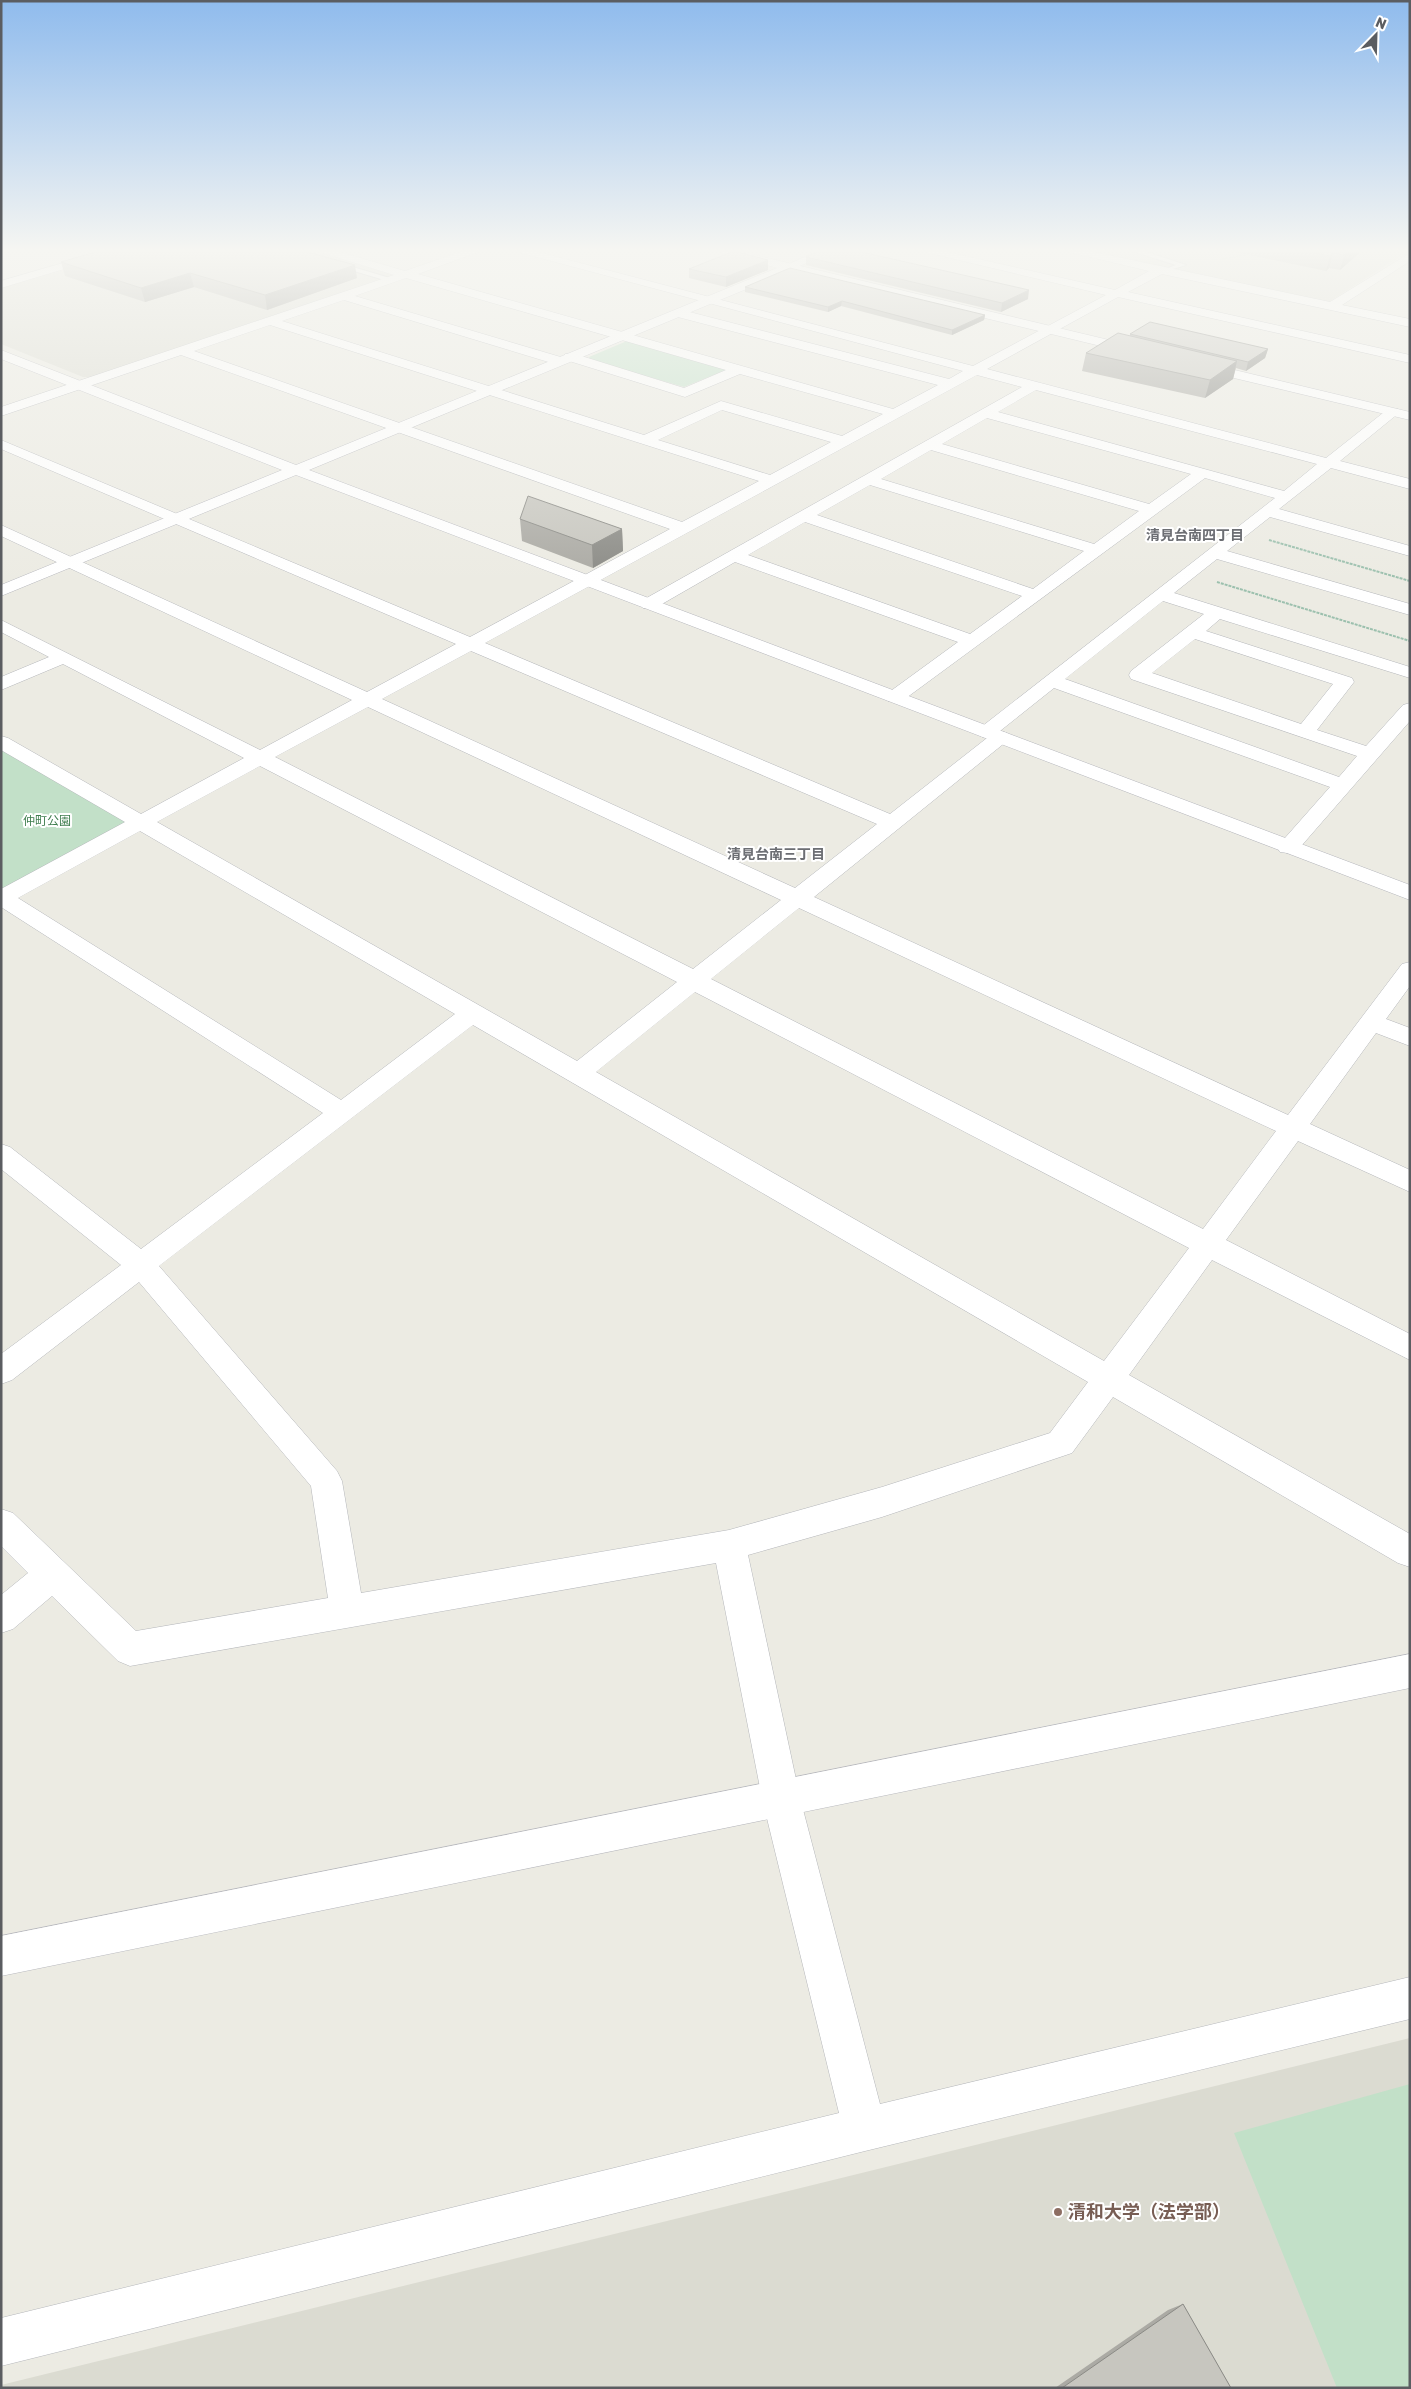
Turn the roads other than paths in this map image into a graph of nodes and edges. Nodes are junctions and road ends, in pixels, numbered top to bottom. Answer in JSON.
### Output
{"nodes":[{"id":1,"x":15,"y":359,"type":"edge"},
{"id":2,"x":153,"y":359,"type":"edge"},
{"id":3,"x":209,"y":359,"type":"edge"},
{"id":4,"x":393,"y":359,"type":"edge"},
{"id":5,"x":564,"y":359,"type":"edge"},
{"id":6,"x":567,"y":359,"type":"edge"},
{"id":7,"x":705,"y":359,"type":"edge"},
{"id":8,"x":857,"y":359,"type":"edge"},
{"id":9,"x":937,"y":359,"type":"edge"},
{"id":10,"x":992,"y":359,"type":"edge"},
{"id":11,"x":1181,"y":362,"type":"edge"},
{"id":12,"x":739,"y":369,"type":"junction"},
{"id":13,"x":974,"y":369,"type":"junction"},
{"id":14,"x":948,"y":383,"type":"junction"},
{"id":15,"x":79,"y":384,"type":"junction"},
{"id":16,"x":1035,"y":385,"type":"junction"},
{"id":17,"x":490,"y":390,"type":"junction"},
{"id":18,"x":1398,"y":408,"type":"junction"},
{"id":19,"x":1,"y":412,"type":"edge"},
{"id":20,"x":893,"y":413,"type":"junction"},
{"id":21,"x":986,"y":413,"type":"junction"},
{"id":22,"x":1410,"y":416,"type":"edge"},
{"id":23,"x":399,"y":427,"type":"junction"},
{"id":24,"x":645,"y":440,"type":"junction"},
{"id":25,"x":842,"y":441,"type":"junction"},
{"id":26,"x":1,"y":444,"type":"edge"},
{"id":27,"x":930,"y":444,"type":"junction"},
{"id":28,"x":1328,"y":463,"type":"junction"},
{"id":29,"x":296,"y":470,"type":"junction"},
{"id":30,"x":1202,"y":473,"type":"junction"},
{"id":31,"x":770,"y":480,"type":"junction"},
{"id":32,"x":869,"y":480,"type":"junction"},
{"id":33,"x":1410,"y":484,"type":"edge"},
{"id":34,"x":1286,"y":496,"type":"junction"},
{"id":35,"x":1152,"y":510,"type":"junction"},
{"id":36,"x":1267,"y":511,"type":"junction"},
{"id":37,"x":804,"y":516,"type":"junction"},
{"id":38,"x":175,"y":520,"type":"junction"},
{"id":39,"x":683,"y":528,"type":"junction"},
{"id":40,"x":1,"y":530,"type":"edge"},
{"id":41,"x":1096,"y":550,"type":"junction"},
{"id":42,"x":1410,"y":551,"type":"edge"},
{"id":43,"x":1215,"y":552,"type":"junction"},
{"id":44,"x":735,"y":556,"type":"junction"},
{"id":45,"x":71,"y":562,"type":"junction"},
{"id":46,"x":586,"y":580,"type":"junction"},
{"id":47,"x":1,"y":591,"type":"edge"},
{"id":48,"x":1036,"y":595,"type":"junction"},
{"id":49,"x":1161,"y":595,"type":"junction"},
{"id":50,"x":649,"y":604,"type":"junction"},
{"id":51,"x":1410,"y":610,"type":"edge"},
{"id":52,"x":1217,"y":613,"type":"junction"},
{"id":53,"x":1,"y":624,"type":"edge"},
{"id":54,"x":1192,"y":632,"type":"junction"},
{"id":55,"x":972,"y":641,"type":"junction"},
{"id":56,"x":469,"y":644,"type":"junction"},
{"id":57,"x":64,"y":657,"type":"junction"},
{"id":58,"x":1410,"y":673,"type":"edge"},
{"id":59,"x":1052,"y":681,"type":"junction"},
{"id":60,"x":1,"y":684,"type":"edge"},
{"id":61,"x":895,"y":697,"type":"junction"},
{"id":62,"x":367,"y":699,"type":"junction"},
{"id":63,"x":1410,"y":708,"type":"edge"},
{"id":64,"x":1305,"y":732,"type":"junction"},
{"id":65,"x":994,"y":735,"type":"junction"},
{"id":66,"x":1,"y":742,"type":"edge"},
{"id":67,"x":1370,"y":754,"type":"junction"},
{"id":68,"x":260,"y":757,"type":"junction"},
{"id":69,"x":1342,"y":786,"type":"junction"},
{"id":70,"x":141,"y":822,"type":"junction"},
{"id":71,"x":892,"y":824,"type":"junction"},
{"id":72,"x":1288,"y":847,"type":"junction"},
{"id":73,"x":1410,"y":892,"type":"edge"},
{"id":74,"x":2,"y":897,"type":"edge"},
{"id":75,"x":798,"y":898,"type":"junction"},
{"id":76,"x":1410,"y":969,"type":"edge"},
{"id":77,"x":695,"y":980,"type":"junction"},
{"id":78,"x":474,"y":1014,"type":"junction"},
{"id":79,"x":1371,"y":1022,"type":"junction"},
{"id":80,"x":1410,"y":1038,"type":"edge"},
{"id":81,"x":578,"y":1073,"type":"junction"},
{"id":82,"x":341,"y":1112,"type":"junction"},
{"id":83,"x":1292,"y":1128,"type":"junction"},
{"id":84,"x":1,"y":1154,"type":"edge"},
{"id":85,"x":1410,"y":1182,"type":"edge"},
{"id":86,"x":1207,"y":1244,"type":"junction"},
{"id":87,"x":141,"y":1265,"type":"junction"},
{"id":88,"x":1410,"y":1348,"type":"edge"},
{"id":89,"x":1,"y":1371,"type":"edge"},
{"id":90,"x":1108,"y":1378,"type":"junction"},
{"id":91,"x":1,"y":1524,"type":"edge"},
{"id":92,"x":729,"y":1545,"type":"junction"},
{"id":93,"x":1410,"y":1552,"type":"edge"},
{"id":94,"x":52,"y":1574,"type":"junction"},
{"id":95,"x":347,"y":1612,"type":"junction"},
{"id":96,"x":1,"y":1617,"type":"edge"},
{"id":97,"x":1410,"y":1671,"type":"edge"},
{"id":98,"x":781,"y":1798,"type":"junction"},
{"id":99,"x":1,"y":1956,"type":"edge"},
{"id":100,"x":1410,"y":1998,"type":"edge"},
{"id":101,"x":865,"y":2129,"type":"junction"},
{"id":102,"x":1,"y":2342,"type":"edge"}],
"edges":[{"from":1,"to":15,"type":"street"},
{"from":2,"to":15,"type":"street"},
{"from":3,"to":23,"type":"street"},
{"from":4,"to":17,"type":"street"},
{"from":5,"to":17,"type":"street"},
{"from":6,"to":12,"type":"street"},
{"from":7,"to":12,"type":"street"},
{"from":8,"to":14,"type":"street"},
{"from":9,"to":13,"type":"street"},
{"from":10,"to":13,"type":"street"},
{"from":11,"to":18,"type":"street"},
{"from":12,"to":20,"type":"street"},
{"from":13,"to":14,"type":"street"},
{"from":13,"to":16,"type":"street"},
{"from":14,"to":20,"type":"street"},
{"from":15,"to":19,"type":"street"},
{"from":15,"to":29,"type":"street"},
{"from":16,"to":21,"type":"street"},
{"from":16,"to":28,"type":"street"},
{"from":17,"to":23,"type":"street"},
{"from":17,"to":24,"type":"street"},
{"from":18,"to":22,"type":"street"},
{"from":18,"to":28,"type":"street"},
{"from":20,"to":25,"type":"street"},
{"from":21,"to":27,"type":"street"},
{"from":21,"to":30,"type":"street"},
{"from":23,"to":29,"type":"street"},
{"from":23,"to":39,"type":"street"},
{"from":24,"to":25,"type":"street"},
{"from":24,"to":31,"type":"street"},
{"from":25,"to":31,"type":"street"},
{"from":26,"to":38,"type":"street"},
{"from":27,"to":32,"type":"street"},
{"from":27,"to":35,"type":"street"},
{"from":28,"to":33,"type":"street"},
{"from":28,"to":34,"type":"street"},
{"from":29,"to":38,"type":"street"},
{"from":29,"to":46,"type":"street"},
{"from":30,"to":34,"type":"street"},
{"from":30,"to":35,"type":"street"},
{"from":31,"to":39,"type":"street"},
{"from":32,"to":37,"type":"street"},
{"from":32,"to":41,"type":"street"},
{"from":34,"to":36,"type":"street"},
{"from":35,"to":41,"type":"street"},
{"from":36,"to":42,"type":"street"},
{"from":36,"to":43,"type":"street"},
{"from":37,"to":44,"type":"street"},
{"from":37,"to":48,"type":"street"},
{"from":38,"to":45,"type":"street"},
{"from":38,"to":56,"type":"street"},
{"from":39,"to":46,"type":"street"},
{"from":40,"to":45,"type":"street"},
{"from":41,"to":48,"type":"street"},
{"from":43,"to":49,"type":"street"},
{"from":43,"to":51,"type":"street"},
{"from":44,"to":50,"type":"street"},
{"from":44,"to":55,"type":"street"},
{"from":45,"to":47,"type":"street"},
{"from":45,"to":62,"type":"street"},
{"from":46,"to":50,"type":"street"},
{"from":46,"to":56,"type":"street"},
{"from":48,"to":55,"type":"street"},
{"from":49,"to":52,"type":"street"},
{"from":49,"to":59,"type":"street"},
{"from":50,"to":61,"type":"street"},
{"from":52,"to":54,"type":"street"},
{"from":52,"to":58,"type":"street"},
{"from":53,"to":57,"type":"street"},
{"from":54,"to":64,"type":"street"},
{"from":54,"to":64,"type":"street"},
{"from":55,"to":61,"type":"street"},
{"from":56,"to":62,"type":"street"},
{"from":56,"to":71,"type":"street"},
{"from":57,"to":60,"type":"street"},
{"from":57,"to":68,"type":"street"},
{"from":59,"to":65,"type":"street"},
{"from":59,"to":69,"type":"street"},
{"from":61,"to":65,"type":"street"},
{"from":62,"to":68,"type":"street"},
{"from":62,"to":75,"type":"street"},
{"from":63,"to":67,"type":"street"},
{"from":64,"to":67,"type":"street"},
{"from":65,"to":71,"type":"street"},
{"from":65,"to":72,"type":"street"},
{"from":66,"to":70,"type":"street"},
{"from":67,"to":69,"type":"street"},
{"from":68,"to":70,"type":"street"},
{"from":68,"to":77,"type":"street"},
{"from":69,"to":72,"type":"street"},
{"from":70,"to":74,"type":"street"},
{"from":70,"to":78,"type":"street"},
{"from":71,"to":75,"type":"street"},
{"from":72,"to":73,"type":"street"},
{"from":74,"to":82,"type":"street"},
{"from":75,"to":77,"type":"street"},
{"from":75,"to":83,"type":"street"},
{"from":76,"to":79,"type":"street"},
{"from":77,"to":81,"type":"street"},
{"from":77,"to":86,"type":"street"},
{"from":78,"to":81,"type":"street"},
{"from":78,"to":82,"type":"street"},
{"from":79,"to":80,"type":"street"},
{"from":79,"to":83,"type":"street"},
{"from":81,"to":90,"type":"street"},
{"from":82,"to":87,"type":"street"},
{"from":83,"to":85,"type":"street"},
{"from":83,"to":86,"type":"street"},
{"from":84,"to":87,"type":"street"},
{"from":86,"to":88,"type":"street"},
{"from":86,"to":90,"type":"street"},
{"from":87,"to":89,"type":"street"},
{"from":87,"to":95,"type":"street"},
{"from":90,"to":92,"type":"street"},
{"from":90,"to":93,"type":"street"},
{"from":91,"to":94,"type":"street"},
{"from":92,"to":95,"type":"street"},
{"from":92,"to":98,"type":"street"},
{"from":94,"to":95,"type":"street"},
{"from":94,"to":96,"type":"street"},
{"from":97,"to":98,"type":"street"},
{"from":98,"to":99,"type":"street"},
{"from":98,"to":101,"type":"street"},
{"from":100,"to":101,"type":"street"},
{"from":101,"to":102,"type":"street"}]}
